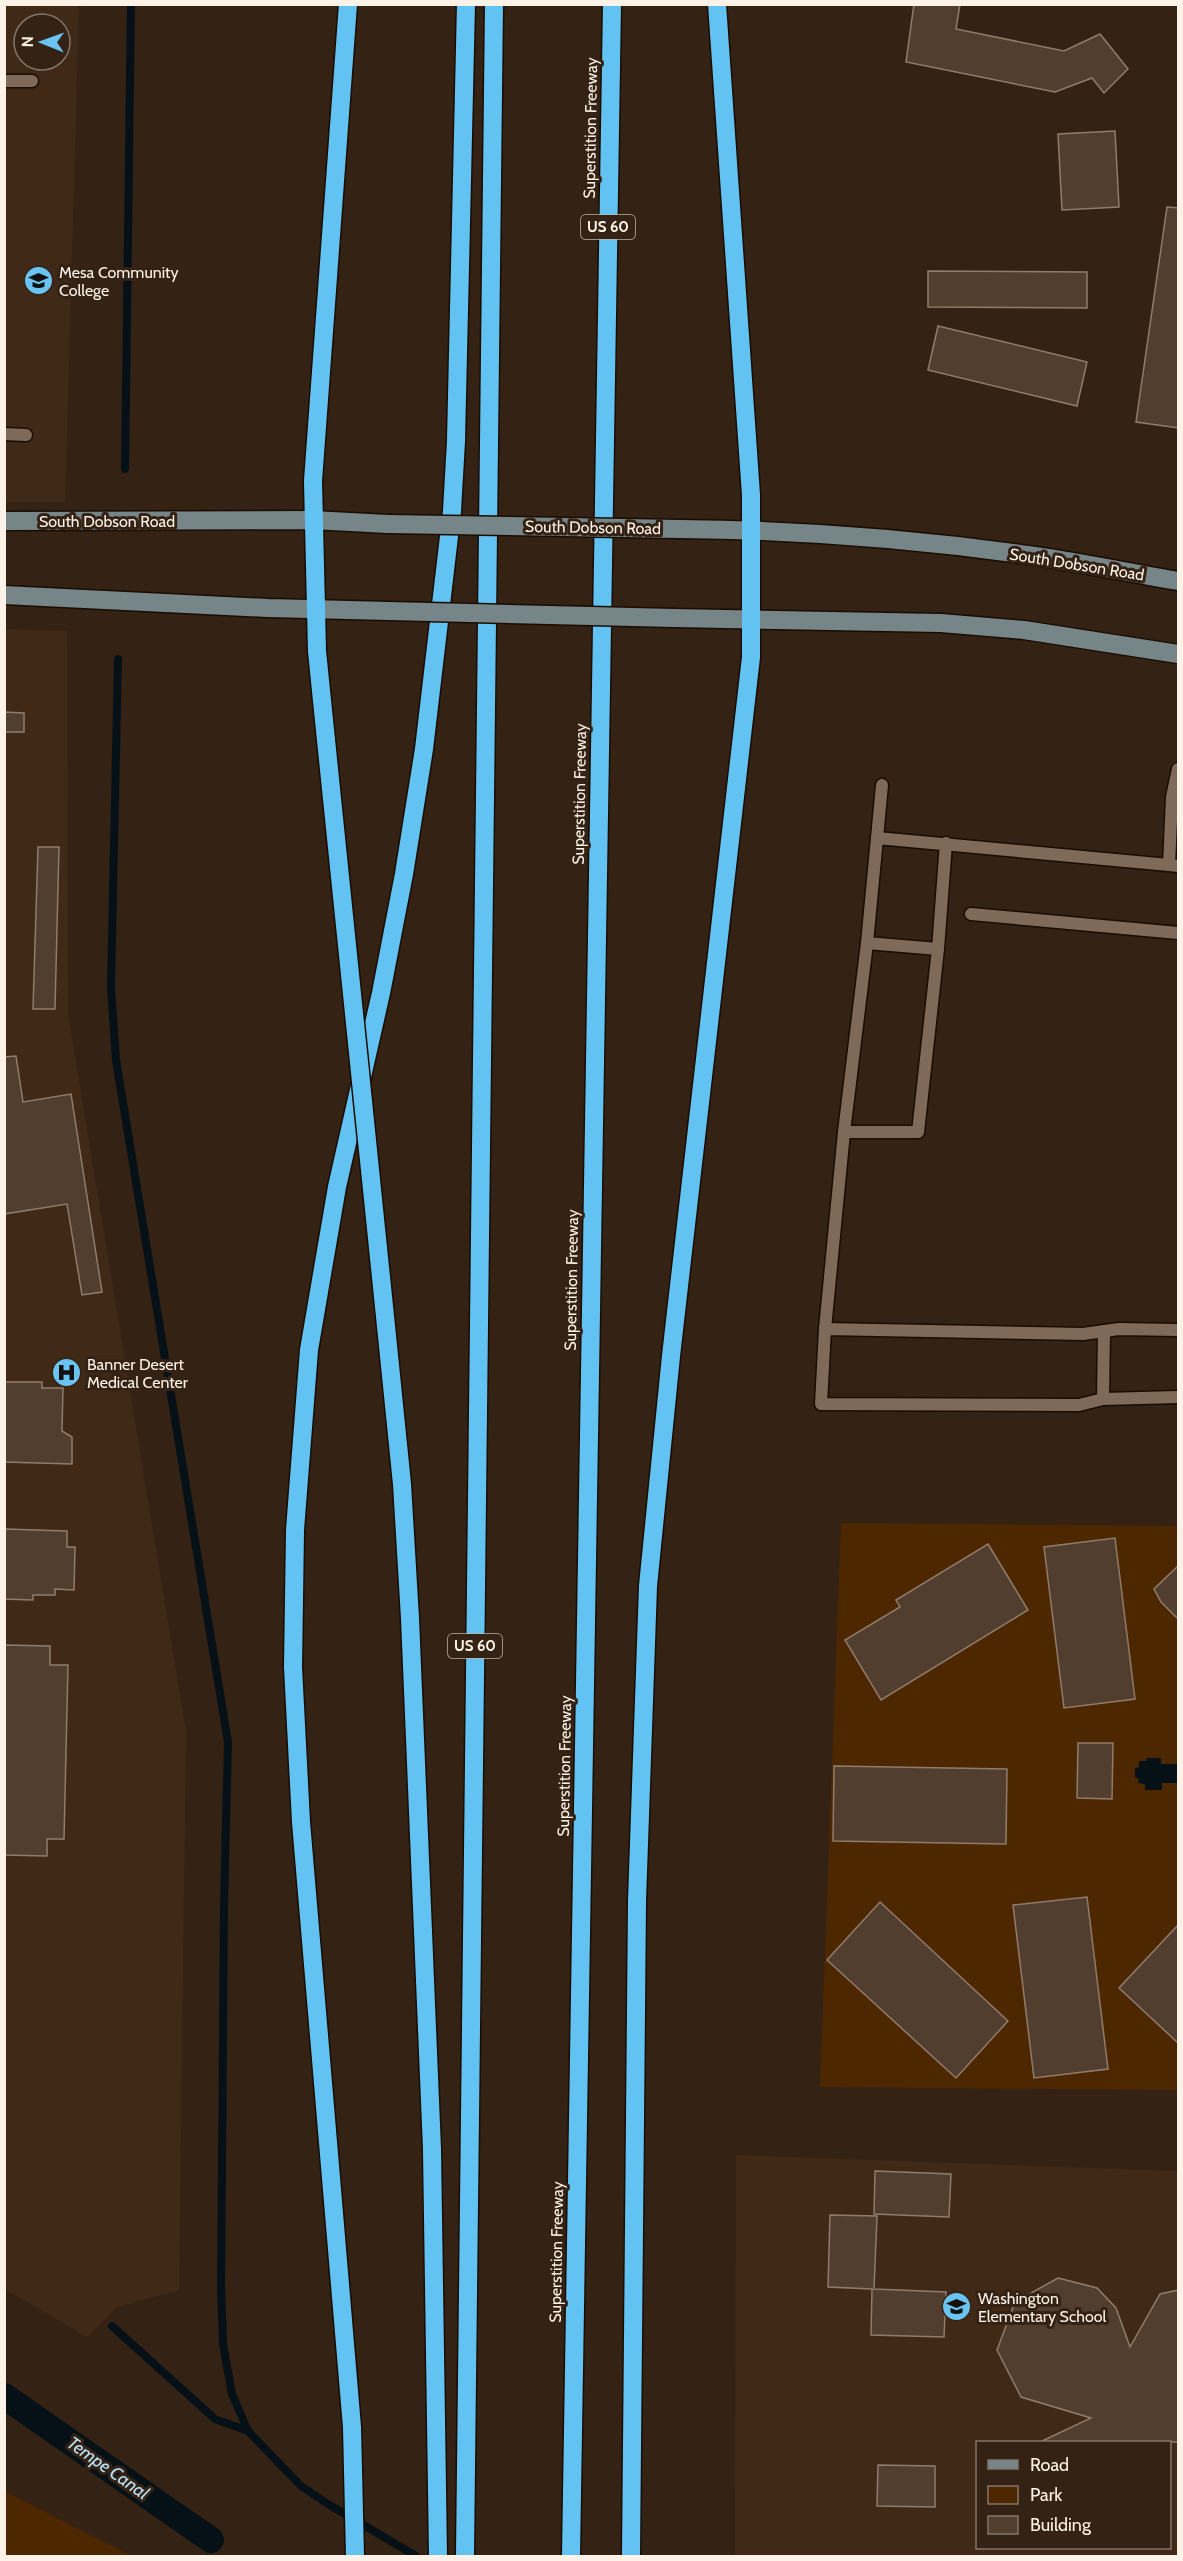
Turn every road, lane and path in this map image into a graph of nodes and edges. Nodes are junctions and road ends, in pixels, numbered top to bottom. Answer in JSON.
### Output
{"nodes":[{"id":1,"x":348,"y":4,"type":"edge"},
{"id":2,"x":466,"y":4,"type":"edge"},
{"id":3,"x":494,"y":4,"type":"edge"},
{"id":4,"x":612,"y":4,"type":"edge"},
{"id":5,"x":717,"y":4,"type":"edge"},
{"id":6,"x":4,"y":81,"type":"edge"},
{"id":7,"x":32,"y":81,"type":"dead end"},
{"id":8,"x":4,"y":434,"type":"edge"},
{"id":9,"x":26,"y":435,"type":"dead end"},
{"id":10,"x":312,"y":520,"type":"junction"},
{"id":11,"x":4,"y":521,"type":"edge"},
{"id":12,"x":752,"y":530,"type":"junction"},
{"id":13,"x":1179,"y":581,"type":"edge"},
{"id":14,"x":4,"y":595,"type":"edge"},
{"id":15,"x":315,"y":609,"type":"junction"},
{"id":16,"x":752,"y":619,"type":"junction"},
{"id":17,"x":1179,"y":654,"type":"edge"},
{"id":18,"x":1179,"y":768,"type":"edge"},
{"id":19,"x":882,"y":785,"type":"dead end"},
{"id":20,"x":877,"y":838,"type":"junction"},
{"id":21,"x":946,"y":843,"type":"junction"},
{"id":22,"x":1174,"y":865,"type":"edge"},
{"id":23,"x":971,"y":914,"type":"dead end"},
{"id":24,"x":1179,"y":933,"type":"edge"},
{"id":25,"x":867,"y":943,"type":"junction"},
{"id":26,"x":938,"y":950,"type":"junction"},
{"id":27,"x":844,"y":1132,"type":"junction"},
{"id":28,"x":825,"y":1329,"type":"junction"},
{"id":29,"x":1179,"y":1330,"type":"edge"},
{"id":30,"x":1104,"y":1331,"type":"junction"},
{"id":31,"x":1179,"y":1396,"type":"edge"},
{"id":32,"x":1103,"y":1399,"type":"junction"},
{"id":33,"x":356,"y":2556,"type":"edge"},
{"id":34,"x":438,"y":2556,"type":"edge"},
{"id":35,"x":465,"y":2556,"type":"edge"},
{"id":36,"x":572,"y":2556,"type":"edge"},
{"id":37,"x":631,"y":2556,"type":"edge"}],
"edges":[{"from":1,"to":10,"type":"highway"},
{"from":2,"to":33,"type":"highway"},
{"from":3,"to":35,"type":"highway","number":"US 60"},
{"from":4,"to":36,"type":"highway","name":"Superstition Freeway","number":"US 60"},
{"from":5,"to":12,"type":"highway"},
{"from":6,"to":7,"type":"lane"},
{"from":8,"to":9,"type":"lane"},
{"from":10,"to":11,"type":"main road","name":"South Dobson Road"},
{"from":10,"to":12,"type":"main road","name":"South Dobson Road","bridge":true},
{"from":10,"to":15,"type":"highway"},
{"from":12,"to":13,"type":"main road","name":"South Dobson Road"},
{"from":12,"to":16,"type":"highway"},
{"from":14,"to":15,"type":"main road"},
{"from":15,"to":16,"type":"main road","bridge":true},
{"from":15,"to":34,"type":"highway","bridge":true},
{"from":16,"to":17,"type":"main road"},
{"from":16,"to":37,"type":"highway"},
{"from":18,"to":22,"type":"lane"},
{"from":19,"to":20,"type":"lane"},
{"from":20,"to":21,"type":"lane"},
{"from":20,"to":25,"type":"lane"},
{"from":21,"to":22,"type":"lane"},
{"from":21,"to":26,"type":"lane"},
{"from":23,"to":24,"type":"lane"},
{"from":25,"to":26,"type":"lane"},
{"from":25,"to":27,"type":"lane"},
{"from":26,"to":27,"type":"lane"},
{"from":27,"to":28,"type":"lane"},
{"from":28,"to":30,"type":"lane"},
{"from":28,"to":32,"type":"lane"},
{"from":29,"to":30,"type":"lane"},
{"from":30,"to":32,"type":"lane"},
{"from":31,"to":32,"type":"lane"}]}
